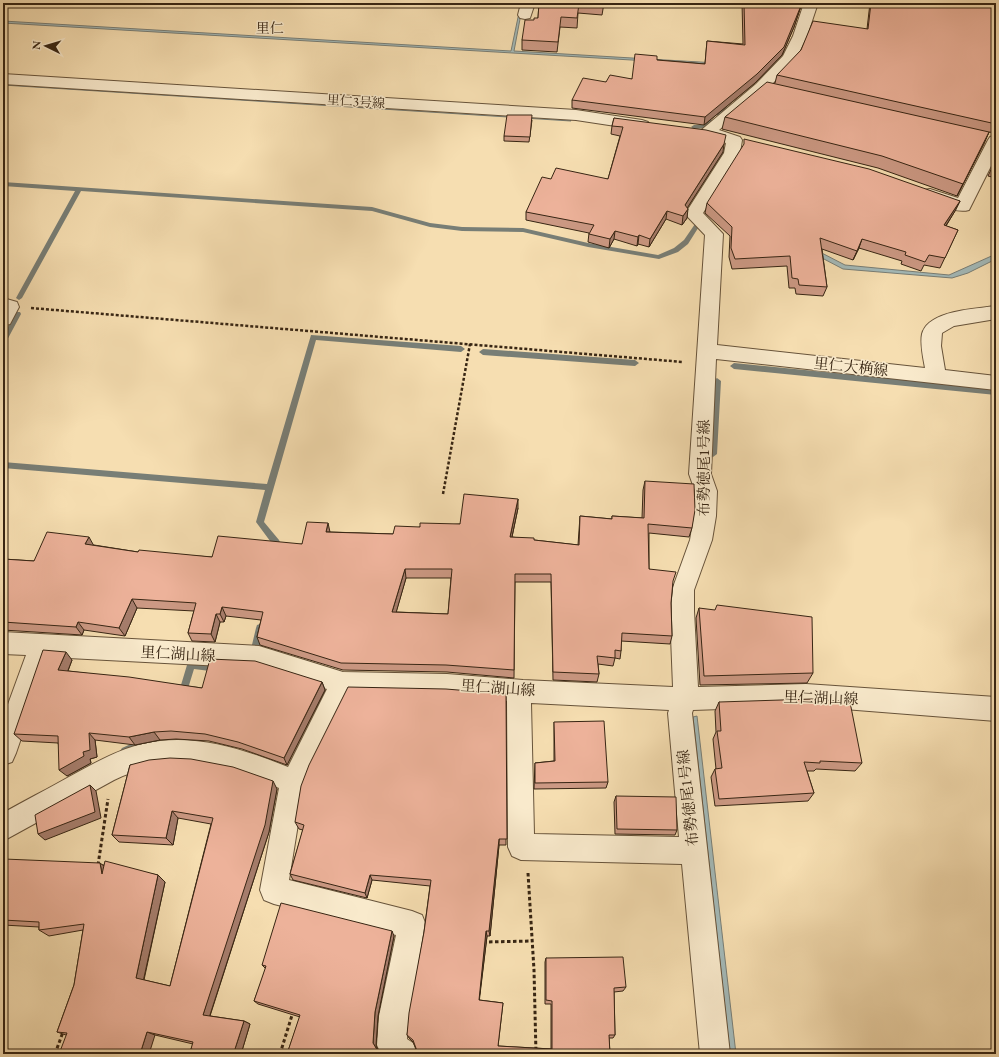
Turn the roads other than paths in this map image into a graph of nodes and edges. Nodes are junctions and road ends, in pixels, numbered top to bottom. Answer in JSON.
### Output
{"nodes":[{"id":1,"x":811,"y":3,"type":"edge"},
{"id":2,"x":3,"y":79,"type":"edge"},
{"id":3,"x":658,"y":127,"type":"edge"},
{"id":4,"x":990,"y":139,"type":"edge"},
{"id":5,"x":913,"y":188,"type":"edge"},
{"id":6,"x":996,"y":314,"type":"edge"},
{"id":7,"x":706,"y":357,"type":"junction"},
{"id":8,"x":936,"y":376,"type":"junction"},
{"id":9,"x":996,"y":383,"type":"edge"},
{"id":10,"x":3,"y":643,"type":"edge"},
{"id":11,"x":41,"y":646,"type":"junction"},
{"id":12,"x":343,"y":683,"type":"junction"},
{"id":13,"x":519,"y":690,"type":"junction"},
{"id":14,"x":685,"y":698,"type":"junction"},
{"id":15,"x":996,"y":709,"type":"edge"},
{"id":16,"x":3,"y":753,"type":"edge"},
{"id":17,"x":295,"y":782,"type":"junction"},
{"id":18,"x":3,"y":828,"type":"edge"},
{"id":19,"x":694,"y":851,"type":"junction"},
{"id":20,"x":402,"y":1054,"type":"edge"},
{"id":21,"x":715,"y":1054,"type":"edge"}],
"edges":[{"from":1,"to":7,"type":"street","name":"布勢徳尾1号線"},
{"from":2,"to":3,"type":"street","name":"里仁3号線"},
{"from":4,"to":5,"type":"street"},
{"from":6,"to":8,"type":"street"},
{"from":7,"to":8,"type":"street","name":"里仁大桷線"},
{"from":7,"to":14,"type":"street","name":"布勢徳尾1号線"},
{"from":8,"to":9,"type":"street","name":"里仁大桷線"},
{"from":10,"to":11,"type":"street","name":"里仁湖山線"},
{"from":11,"to":12,"type":"street","name":"里仁湖山線"},
{"from":11,"to":16,"type":"street"},
{"from":12,"to":13,"type":"street","name":"里仁湖山線"},
{"from":12,"to":17,"type":"street"},
{"from":13,"to":14,"type":"street","name":"里仁湖山線"},
{"from":13,"to":19,"type":"street"},
{"from":14,"to":15,"type":"street","name":"里仁湖山線"},
{"from":14,"to":19,"type":"street","name":"布勢徳尾1号線"},
{"from":17,"to":18,"type":"street"},
{"from":17,"to":20,"type":"street"},
{"from":19,"to":21,"type":"street","name":"布勢徳尾1号線"}]}
